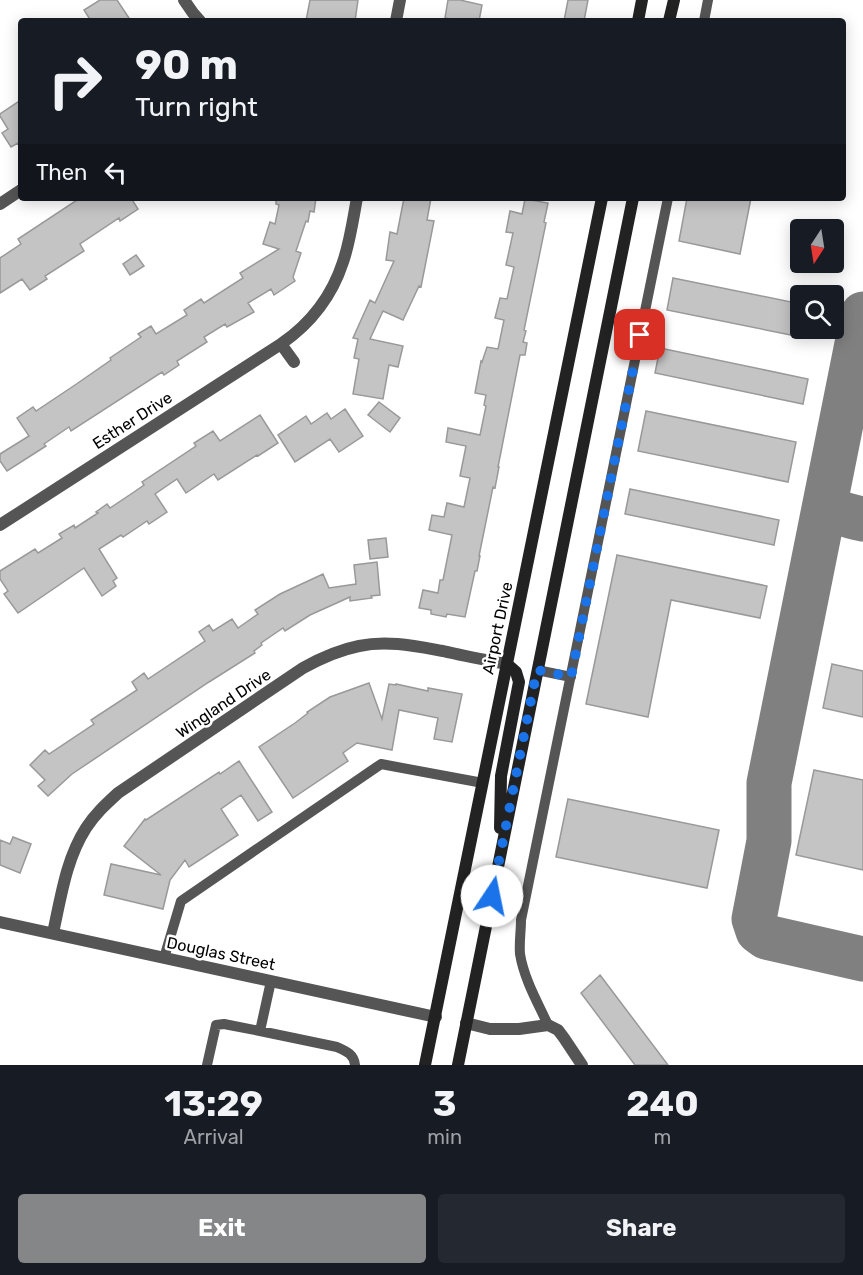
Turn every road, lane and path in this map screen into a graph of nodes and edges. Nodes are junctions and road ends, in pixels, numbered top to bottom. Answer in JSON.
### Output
{"nodes":[{"id":1,"x":184,"y":0,"type":"edge"},
{"id":2,"x":400,"y":0,"type":"edge"},
{"id":3,"x":642,"y":0,"type":"edge"},
{"id":4,"x":674,"y":0,"type":"edge"},
{"id":5,"x":708,"y":0,"type":"edge"},
{"id":6,"x":197,"y":18,"type":"edge"},
{"id":7,"x":397,"y":18,"type":"edge"},
{"id":8,"x":639,"y":18,"type":"edge"},
{"id":9,"x":670,"y":18,"type":"edge"},
{"id":10,"x":705,"y":18,"type":"edge"},
{"id":11,"x":18,"y":192,"type":"edge"},
{"id":12,"x":356,"y":201,"type":"edge"},
{"id":13,"x":601,"y":201,"type":"edge"},
{"id":14,"x":632,"y":201,"type":"edge"},
{"id":15,"x":667,"y":201,"type":"edge"},
{"id":16,"x":0,"y":204,"type":"edge"},
{"id":17,"x":281,"y":344,"type":"junction"},
{"id":18,"x":294,"y":362,"type":"dead end"},
{"id":19,"x":0,"y":525,"type":"edge"},
{"id":20,"x":507,"y":664,"type":"junction"},
{"id":21,"x":537,"y":670,"type":"junction"},
{"id":22,"x":571,"y":677,"type":"junction"},
{"id":23,"x":483,"y":783,"type":"junction"},
{"id":24,"x":500,"y":853,"type":"junction"},
{"id":25,"x":0,"y":922,"type":"edge"},
{"id":26,"x":53,"y":933,"type":"junction"},
{"id":27,"x":164,"y":958,"type":"junction"},
{"id":28,"x":271,"y":981,"type":"junction"},
{"id":29,"x":435,"y":1017,"type":"junction"},
{"id":30,"x":466,"y":1023,"type":"junction"},
{"id":31,"x":549,"y":1025,"type":"junction"},
{"id":32,"x":260,"y":1031,"type":"junction"},
{"id":33,"x":207,"y":1065,"type":"edge"},
{"id":34,"x":355,"y":1065,"type":"edge"},
{"id":35,"x":425,"y":1065,"type":"edge"},
{"id":36,"x":458,"y":1065,"type":"edge"},
{"id":37,"x":582,"y":1065,"type":"edge"}],
"edges":[{"from":1,"to":6,"type":"street"},
{"from":2,"to":7,"type":"street"},
{"from":3,"to":8,"type":"main road"},
{"from":4,"to":9,"type":"main road"},
{"from":5,"to":10,"type":"lane"},
{"from":11,"to":16,"type":"street"},
{"from":12,"to":17,"type":"street","name":"Esther Drive"},
{"from":13,"to":20,"type":"main road","name":"Airport Drive"},
{"from":14,"to":21,"type":"main road"},
{"from":15,"to":22,"type":"lane"},
{"from":17,"to":18,"type":"street"},
{"from":17,"to":19,"type":"street","name":"Esther Drive"},
{"from":20,"to":23,"type":"main road","name":"Airport Drive"},
{"from":20,"to":24,"type":"main road"},
{"from":20,"to":26,"type":"street","name":"Wingland Drive"},
{"from":21,"to":22,"type":"lane"},
{"from":21,"to":24,"type":"main road"},
{"from":22,"to":31,"type":"lane"},
{"from":23,"to":27,"type":"lane"},
{"from":23,"to":29,"type":"main road","name":"Airport Drive"},
{"from":24,"to":30,"type":"main road"},
{"from":25,"to":26,"type":"street","name":"Douglas Street"},
{"from":26,"to":27,"type":"street","name":"Douglas Street"},
{"from":27,"to":28,"type":"street","name":"Douglas Street"},
{"from":28,"to":29,"type":"street","name":"Douglas Street"},
{"from":28,"to":32,"type":"lane"},
{"from":29,"to":35,"type":"main road","name":"Airport Drive"},
{"from":30,"to":31,"type":"street"},
{"from":30,"to":36,"type":"main road"},
{"from":31,"to":37,"type":"street"},
{"from":32,"to":33,"type":"lane"},
{"from":32,"to":34,"type":"lane"}]}
